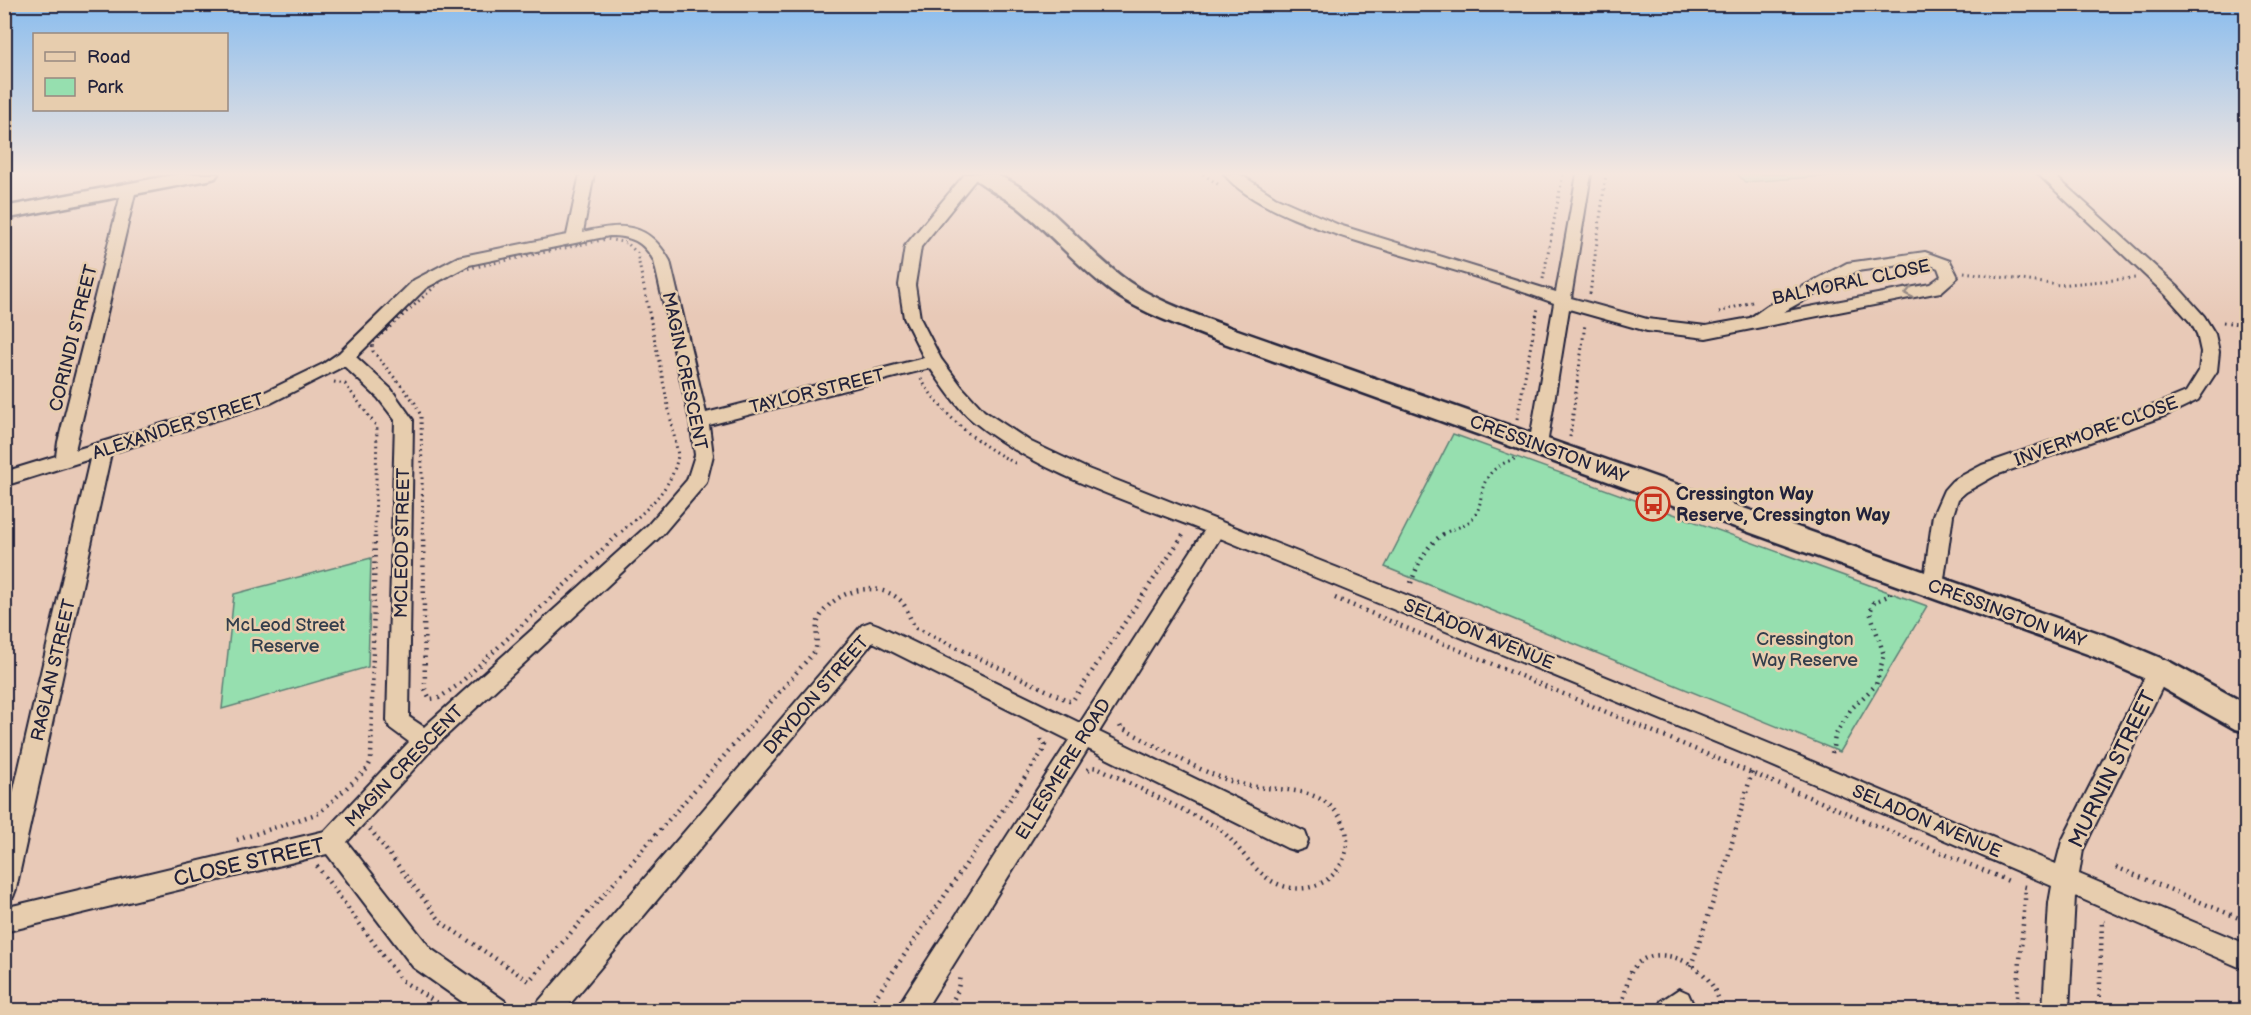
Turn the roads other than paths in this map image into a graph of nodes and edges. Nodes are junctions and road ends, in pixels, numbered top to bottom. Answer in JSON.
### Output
{"nodes":[{"id":1,"x":120,"y":221,"type":"edge"},
{"id":2,"x":577,"y":221,"type":"edge"},
{"id":3,"x":934,"y":221,"type":"edge"},
{"id":4,"x":1048,"y":221,"type":"edge"},
{"id":5,"x":1315,"y":221,"type":"edge"},
{"id":6,"x":1576,"y":221,"type":"edge"},
{"id":7,"x":2097,"y":221,"type":"edge"},
{"id":8,"x":574,"y":237,"type":"junction"},
{"id":9,"x":1563,"y":301,"type":"junction"},
{"id":10,"x":1756,"y":322,"type":"junction"},
{"id":11,"x":345,"y":357,"type":"junction"},
{"id":12,"x":934,"y":361,"type":"junction"},
{"id":13,"x":699,"y":421,"type":"junction"},
{"id":14,"x":102,"y":450,"type":"junction"},
{"id":15,"x":1529,"y":451,"type":"junction"},
{"id":16,"x":65,"y":461,"type":"junction"},
{"id":17,"x":4,"y":479,"type":"edge"},
{"id":18,"x":1216,"y":528,"type":"junction"},
{"id":19,"x":1933,"y":586,"type":"junction"},
{"id":20,"x":2159,"y":671,"type":"junction"},
{"id":21,"x":2247,"y":719,"type":"edge"},
{"id":22,"x":1085,"y":735,"type":"junction"},
{"id":23,"x":425,"y":741,"type":"junction"},
{"id":24,"x":1296,"y":840,"type":"dead end"},
{"id":25,"x":332,"y":841,"type":"junction"},
{"id":26,"x":2066,"y":879,"type":"junction"},
{"id":27,"x":5,"y":885,"type":"edge"},
{"id":28,"x":4,"y":920,"type":"edge"},
{"id":29,"x":2247,"y":957,"type":"edge"},
{"id":30,"x":496,"y":1011,"type":"edge"},
{"id":31,"x":548,"y":1011,"type":"edge"},
{"id":32,"x":909,"y":1011,"type":"edge"},
{"id":33,"x":2056,"y":1011,"type":"edge"}],
"edges":[{"from":1,"to":16,"type":"street","name":"CORINDI STREET"},
{"from":2,"to":8,"type":"street"},
{"from":3,"to":12,"type":"street","name":"SELADON AVENUE"},
{"from":4,"to":15,"type":"street","name":"CRESSINGTON WAY"},
{"from":5,"to":9,"type":"street","name":"BALMORAL CLOSE"},
{"from":6,"to":9,"type":"street"},
{"from":7,"to":19,"type":"street","name":"INVERMORE CLOSE"},
{"from":8,"to":11,"type":"street","name":"MAGIN CRESCENT"},
{"from":8,"to":13,"type":"street","name":"MAGIN CRESCENT"},
{"from":9,"to":10,"type":"street","name":"BALMORAL CLOSE"},
{"from":9,"to":15,"type":"street"},
{"from":10,"to":10,"type":"street","name":"BALMORAL CLOSE","one_way":true},
{"from":11,"to":14,"type":"street","name":"ALEXANDER STREET"},
{"from":11,"to":23,"type":"street","name":"MCLEOD STREET"},
{"from":12,"to":13,"type":"street","name":"TAYLOR STREET"},
{"from":12,"to":18,"type":"street","name":"SELADON AVENUE"},
{"from":13,"to":23,"type":"street","name":"MAGIN CRESCENT"},
{"from":14,"to":16,"type":"street","name":"ALEXANDER STREET"},
{"from":14,"to":27,"type":"street","name":"RAGLAN STREET"},
{"from":15,"to":19,"type":"street","name":"CRESSINGTON WAY"},
{"from":16,"to":17,"type":"street","name":"ALEXANDER STREET"},
{"from":18,"to":22,"type":"street","name":"ELLESMERE ROAD"},
{"from":18,"to":26,"type":"street","name":"SELADON AVENUE"},
{"from":19,"to":20,"type":"street","name":"CRESSINGTON WAY"},
{"from":20,"to":21,"type":"street","name":"CRESSINGTON WAY"},
{"from":20,"to":26,"type":"street","name":"MURNIN STREET"},
{"from":22,"to":24,"type":"street","name":"DRYDON STREET"},
{"from":22,"to":31,"type":"street","name":"DRYDON STREET"},
{"from":22,"to":32,"type":"street","name":"ELLESMERE ROAD"},
{"from":23,"to":25,"type":"street","name":"MAGIN CRESCENT"},
{"from":25,"to":28,"type":"street","name":"CLOSE STREET"},
{"from":25,"to":30,"type":"street","name":"CLOSE STREET"},
{"from":26,"to":29,"type":"street","name":"SELADON AVENUE"},
{"from":26,"to":33,"type":"street","name":"MURNIN STREET"}]}
